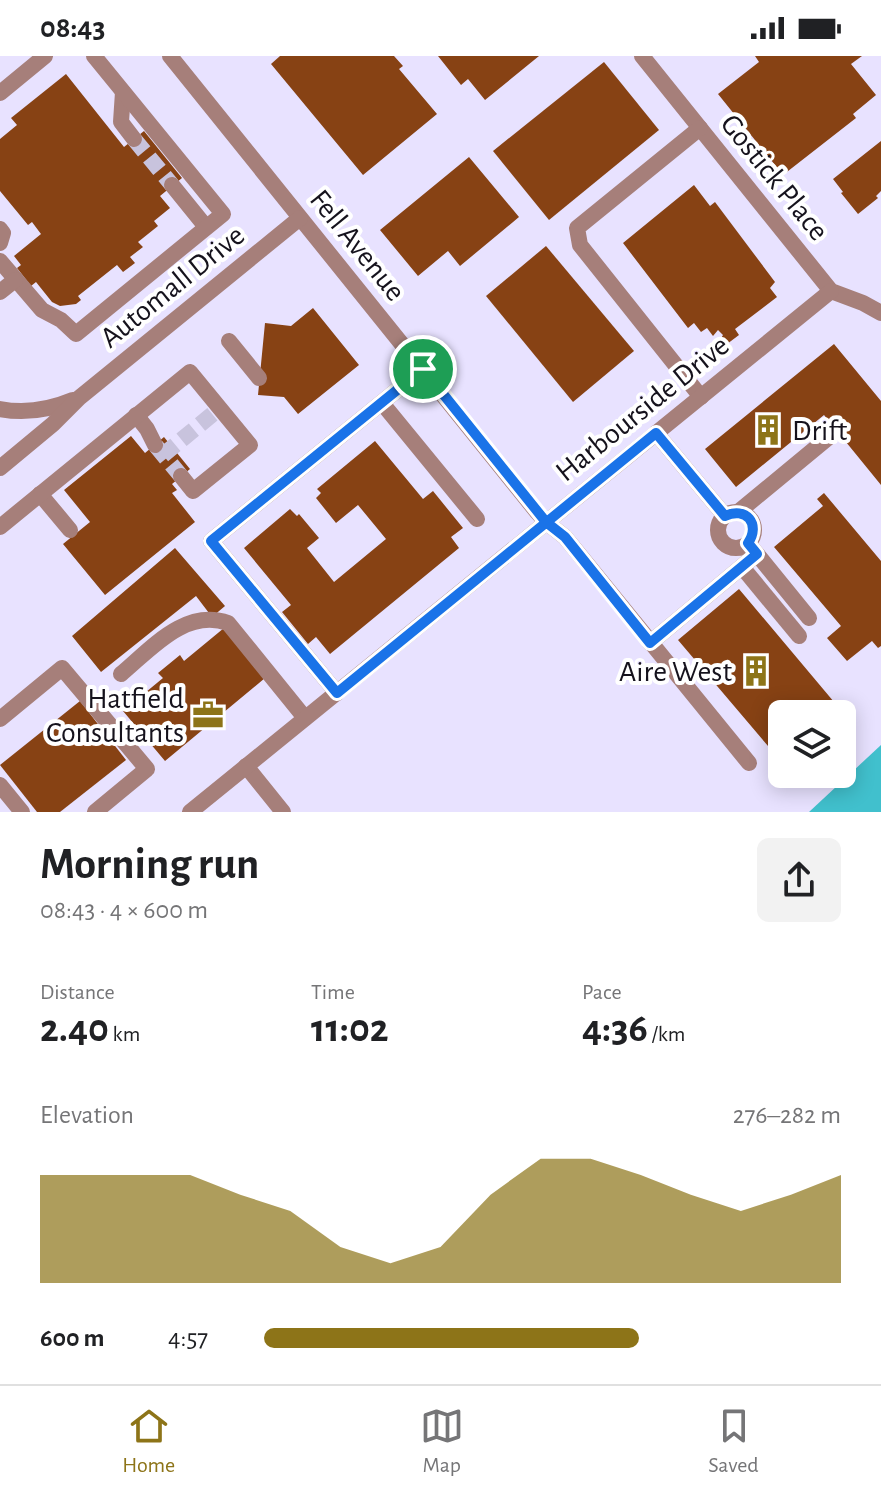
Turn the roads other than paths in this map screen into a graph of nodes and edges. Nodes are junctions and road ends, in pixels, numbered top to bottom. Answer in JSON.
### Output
{"nodes":[{"id":1,"x":45,"y":56,"type":"edge"},
{"id":2,"x":94,"y":56,"type":"edge"},
{"id":3,"x":170,"y":56,"type":"edge"},
{"id":4,"x":642,"y":56,"type":"edge"},
{"id":5,"x":123,"y":92,"type":"junction"},
{"id":6,"x":0,"y":93,"type":"edge"},
{"id":7,"x":700,"y":128,"type":"junction"},
{"id":8,"x":134,"y":139,"type":"tunnel mouth"},
{"id":9,"x":172,"y":185,"type":"tunnel mouth"},
{"id":10,"x":300,"y":218,"type":"junction"},
{"id":11,"x":206,"y":227,"type":"junction"},
{"id":12,"x":0,"y":229,"type":"edge"},
{"id":13,"x":0,"y":243,"type":"edge"},
{"id":14,"x":0,"y":261,"type":"edge"},
{"id":15,"x":15,"y":280,"type":"junction"},
{"id":16,"x":831,"y":291,"type":"junction"},
{"id":17,"x":0,"y":292,"type":"edge"},
{"id":18,"x":881,"y":313,"type":"edge"},
{"id":19,"x":229,"y":341,"type":"dead end"},
{"id":20,"x":423,"y":369,"type":"junction"},
{"id":21,"x":259,"y":378,"type":"dead end"},
{"id":22,"x":701,"y":397,"type":"junction"},
{"id":23,"x":79,"y":398,"type":"junction"},
{"id":24,"x":382,"y":403,"type":"junction"},
{"id":25,"x":0,"y":409,"type":"edge"},
{"id":26,"x":136,"y":415,"type":"junction"},
{"id":27,"x":656,"y":433,"type":"junction"},
{"id":28,"x":829,"y":437,"type":"dead end"},
{"id":29,"x":155,"y":445,"type":"tunnel mouth"},
{"id":30,"x":0,"y":468,"type":"edge"},
{"id":31,"x":181,"y":476,"type":"dead end"},
{"id":32,"x":40,"y":494,"type":"junction"},
{"id":33,"x":731,"y":514,"type":"junction"},
{"id":34,"x":477,"y":519,"type":"dead end"},
{"id":35,"x":546,"y":522,"type":"junction"},
{"id":36,"x":0,"y":527,"type":"edge"},
{"id":37,"x":70,"y":530,"type":"dead end"},
{"id":38,"x":752,"y":549,"type":"junction"},
{"id":39,"x":742,"y":567,"type":"junction"},
{"id":40,"x":809,"y":618,"type":"dead end"},
{"id":41,"x":799,"y":636,"type":"dead end"},
{"id":42,"x":650,"y":643,"type":"junction"},
{"id":43,"x":121,"y":674,"type":"dead end"},
{"id":44,"x":337,"y":693,"type":"junction"},
{"id":45,"x":305,"y":718,"type":"junction"},
{"id":46,"x":0,"y":719,"type":"edge"},
{"id":47,"x":749,"y":763,"type":"dead end"},
{"id":48,"x":246,"y":766,"type":"junction"},
{"id":49,"x":0,"y":785,"type":"edge"},
{"id":50,"x":22,"y":812,"type":"edge"},
{"id":51,"x":95,"y":812,"type":"edge"},
{"id":52,"x":190,"y":812,"type":"edge"},
{"id":53,"x":283,"y":812,"type":"edge"}],
"edges":[{"from":1,"to":6,"type":"street"},
{"from":2,"to":5,"type":"street"},
{"from":3,"to":10,"type":"street","name":"Fell Avenue"},
{"from":4,"to":7,"type":"street","name":"Gostick Place"},
{"from":5,"to":8,"type":"street"},
{"from":5,"to":11,"type":"street"},
{"from":7,"to":16,"type":"street","name":"Gostick Place"},
{"from":7,"to":22,"type":"street"},
{"from":9,"to":11,"type":"street"},
{"from":10,"to":20,"type":"street","name":"Fell Avenue"},
{"from":10,"to":23,"type":"street","name":"Automall Drive"},
{"from":11,"to":15,"type":"street"},
{"from":12,"to":13,"type":"street"},
{"from":14,"to":15,"type":"street"},
{"from":15,"to":17,"type":"street"},
{"from":16,"to":18,"type":"street","name":"Gostick Place"},
{"from":16,"to":22,"type":"street","name":"Harbourside Drive"},
{"from":19,"to":21,"type":"street"},
{"from":20,"to":24,"type":"street"},
{"from":20,"to":35,"type":"street","name":"Fell Avenue"},
{"from":22,"to":27,"type":"street","name":"Harbourside Drive"},
{"from":23,"to":25,"type":"street","name":"Automall Drive"},
{"from":23,"to":30,"type":"street","name":"Automall Drive"},
{"from":24,"to":34,"type":"street"},
{"from":24,"to":44,"type":"street"},
{"from":26,"to":29,"type":"street"},
{"from":26,"to":31,"type":"street"},
{"from":26,"to":32,"type":"street"},
{"from":27,"to":33,"type":"street"},
{"from":27,"to":35,"type":"street","name":"Harbourside Drive"},
{"from":28,"to":33,"type":"street"},
{"from":32,"to":36,"type":"street"},
{"from":32,"to":37,"type":"street"},
{"from":33,"to":38,"type":"street"},
{"from":33,"to":38,"type":"street"},
{"from":35,"to":42,"type":"street","name":"Fell Avenue"},
{"from":35,"to":44,"type":"street","name":"Harbourside Drive"},
{"from":38,"to":39,"type":"street"},
{"from":38,"to":40,"type":"street"},
{"from":39,"to":41,"type":"street"},
{"from":39,"to":42,"type":"street"},
{"from":42,"to":47,"type":"street","name":"Fell Avenue"},
{"from":43,"to":45,"type":"street"},
{"from":44,"to":45,"type":"street","name":"Harbourside Drive"},
{"from":45,"to":48,"type":"street","name":"Harbourside Drive"},
{"from":46,"to":51,"type":"street"},
{"from":48,"to":52,"type":"street","name":"Harbourside Drive"},
{"from":48,"to":53,"type":"street"},
{"from":49,"to":50,"type":"street"}]}
